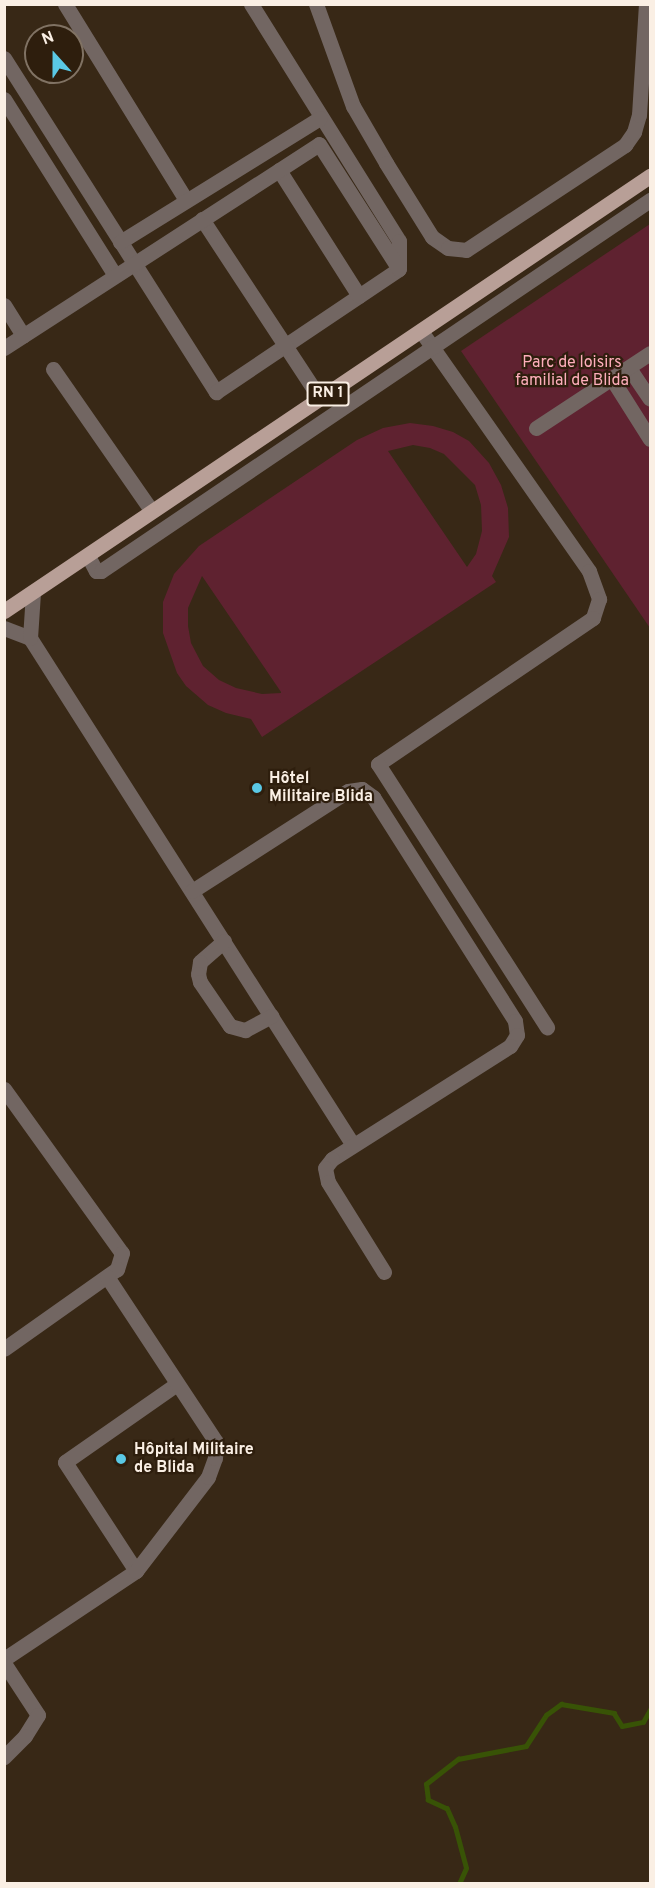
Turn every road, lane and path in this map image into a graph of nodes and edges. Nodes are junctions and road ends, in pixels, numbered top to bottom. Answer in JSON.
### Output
{"nodes":[{"id":1,"x":65,"y":4,"type":"edge"},
{"id":2,"x":251,"y":4,"type":"edge"},
{"id":3,"x":646,"y":4,"type":"edge"},
{"id":4,"x":318,"y":6,"type":"edge"},
{"id":5,"x":4,"y":58,"type":"edge"},
{"id":6,"x":4,"y":99,"type":"edge"},
{"id":7,"x":320,"y":118,"type":"junction"},
{"id":8,"x":651,"y":165,"type":"edge"},
{"id":9,"x":279,"y":170,"type":"junction"},
{"id":10,"x":651,"y":176,"type":"edge"},
{"id":11,"x":186,"y":200,"type":"junction"},
{"id":12,"x":651,"y":200,"type":"edge"},
{"id":13,"x":202,"y":219,"type":"junction"},
{"id":14,"x":120,"y":242,"type":"junction"},
{"id":15,"x":132,"y":263,"type":"junction"},
{"id":16,"x":399,"y":269,"type":"junction"},
{"id":17,"x":114,"y":274,"type":"junction"},
{"id":18,"x":360,"y":296,"type":"junction"},
{"id":19,"x":4,"y":305,"type":"edge"},
{"id":20,"x":421,"y":332,"type":"junction"},
{"id":21,"x":23,"y":335,"type":"junction"},
{"id":22,"x":286,"y":346,"type":"junction"},
{"id":23,"x":4,"y":348,"type":"edge"},
{"id":24,"x":432,"y":348,"type":"junction"},
{"id":25,"x":651,"y":353,"type":"edge"},
{"id":26,"x":629,"y":368,"type":"junction"},
{"id":27,"x":53,"y":369,"type":"dead end"},
{"id":28,"x":612,"y":379,"type":"junction"},
{"id":29,"x":315,"y":391,"type":"junction"},
{"id":30,"x":651,"y":399,"type":"edge"},
{"id":31,"x":536,"y":428,"type":"dead end"},
{"id":32,"x":651,"y":439,"type":"edge"},
{"id":33,"x":147,"y":504,"type":"junction"},
{"id":34,"x":88,"y":556,"type":"junction"},
{"id":35,"x":33,"y":593,"type":"junction"},
{"id":36,"x":4,"y":600,"type":"edge"},
{"id":37,"x":4,"y":611,"type":"edge"},
{"id":38,"x":4,"y":628,"type":"edge"},
{"id":39,"x":30,"y":638,"type":"junction"},
{"id":40,"x":192,"y":891,"type":"junction"},
{"id":41,"x":224,"y":941,"type":"junction"},
{"id":42,"x":271,"y":1016,"type":"junction"},
{"id":43,"x":547,"y":1027,"type":"dead end"},
{"id":44,"x":4,"y":1089,"type":"edge"},
{"id":45,"x":353,"y":1145,"type":"junction"},
{"id":46,"x":384,"y":1272,"type":"dead end"},
{"id":47,"x":107,"y":1277,"type":"junction"},
{"id":48,"x":4,"y":1349,"type":"edge"},
{"id":49,"x":177,"y":1384,"type":"junction"},
{"id":50,"x":136,"y":1571,"type":"junction"},
{"id":51,"x":4,"y":1661,"type":"edge"},
{"id":52,"x":4,"y":1757,"type":"edge"}],
"edges":[{"from":1,"to":11,"type":"lane"},
{"from":2,"to":7,"type":"lane"},
{"from":3,"to":4,"type":"lane"},
{"from":5,"to":14,"type":"lane"},
{"from":6,"to":17,"type":"lane"},
{"from":7,"to":11,"type":"lane"},
{"from":7,"to":16,"type":"lane"},
{"from":8,"to":29,"type":"main road","number":"RN 1"},
{"from":9,"to":13,"type":"lane"},
{"from":9,"to":16,"type":"lane"},
{"from":9,"to":18,"type":"lane"},
{"from":10,"to":20,"type":"main road","number":"RN 1"},
{"from":11,"to":14,"type":"lane"},
{"from":12,"to":24,"type":"lane"},
{"from":13,"to":15,"type":"lane"},
{"from":13,"to":22,"type":"lane"},
{"from":14,"to":15,"type":"lane"},
{"from":15,"to":17,"type":"lane"},
{"from":15,"to":22,"type":"lane"},
{"from":16,"to":18,"type":"lane"},
{"from":17,"to":21,"type":"lane"},
{"from":18,"to":22,"type":"lane"},
{"from":19,"to":21,"type":"lane"},
{"from":20,"to":24,"type":"lane"},
{"from":20,"to":34,"type":"main road","number":"RN 1"},
{"from":21,"to":23,"type":"lane"},
{"from":22,"to":29,"type":"lane"},
{"from":24,"to":34,"type":"lane"},
{"from":24,"to":43,"type":"lane"},
{"from":25,"to":26,"type":"lane"},
{"from":26,"to":28,"type":"lane"},
{"from":26,"to":30,"type":"lane"},
{"from":27,"to":33,"type":"lane"},
{"from":28,"to":31,"type":"lane"},
{"from":28,"to":32,"type":"lane"},
{"from":29,"to":33,"type":"main road","number":"RN 1"},
{"from":33,"to":36,"type":"main road","number":"RN 1"},
{"from":34,"to":35,"type":"main road","number":"RN 1"},
{"from":35,"to":37,"type":"main road","number":"RN 1"},
{"from":35,"to":39,"type":"lane"},
{"from":38,"to":39,"type":"lane"},
{"from":39,"to":40,"type":"lane"},
{"from":40,"to":41,"type":"lane"},
{"from":40,"to":45,"type":"lane"},
{"from":41,"to":42,"type":"lane"},
{"from":41,"to":42,"type":"lane"},
{"from":42,"to":45,"type":"lane"},
{"from":44,"to":47,"type":"lane"},
{"from":45,"to":46,"type":"lane"},
{"from":47,"to":48,"type":"lane"},
{"from":47,"to":49,"type":"lane"},
{"from":49,"to":50,"type":"lane"},
{"from":49,"to":50,"type":"lane"},
{"from":50,"to":51,"type":"lane"},
{"from":51,"to":52,"type":"lane"}]}
